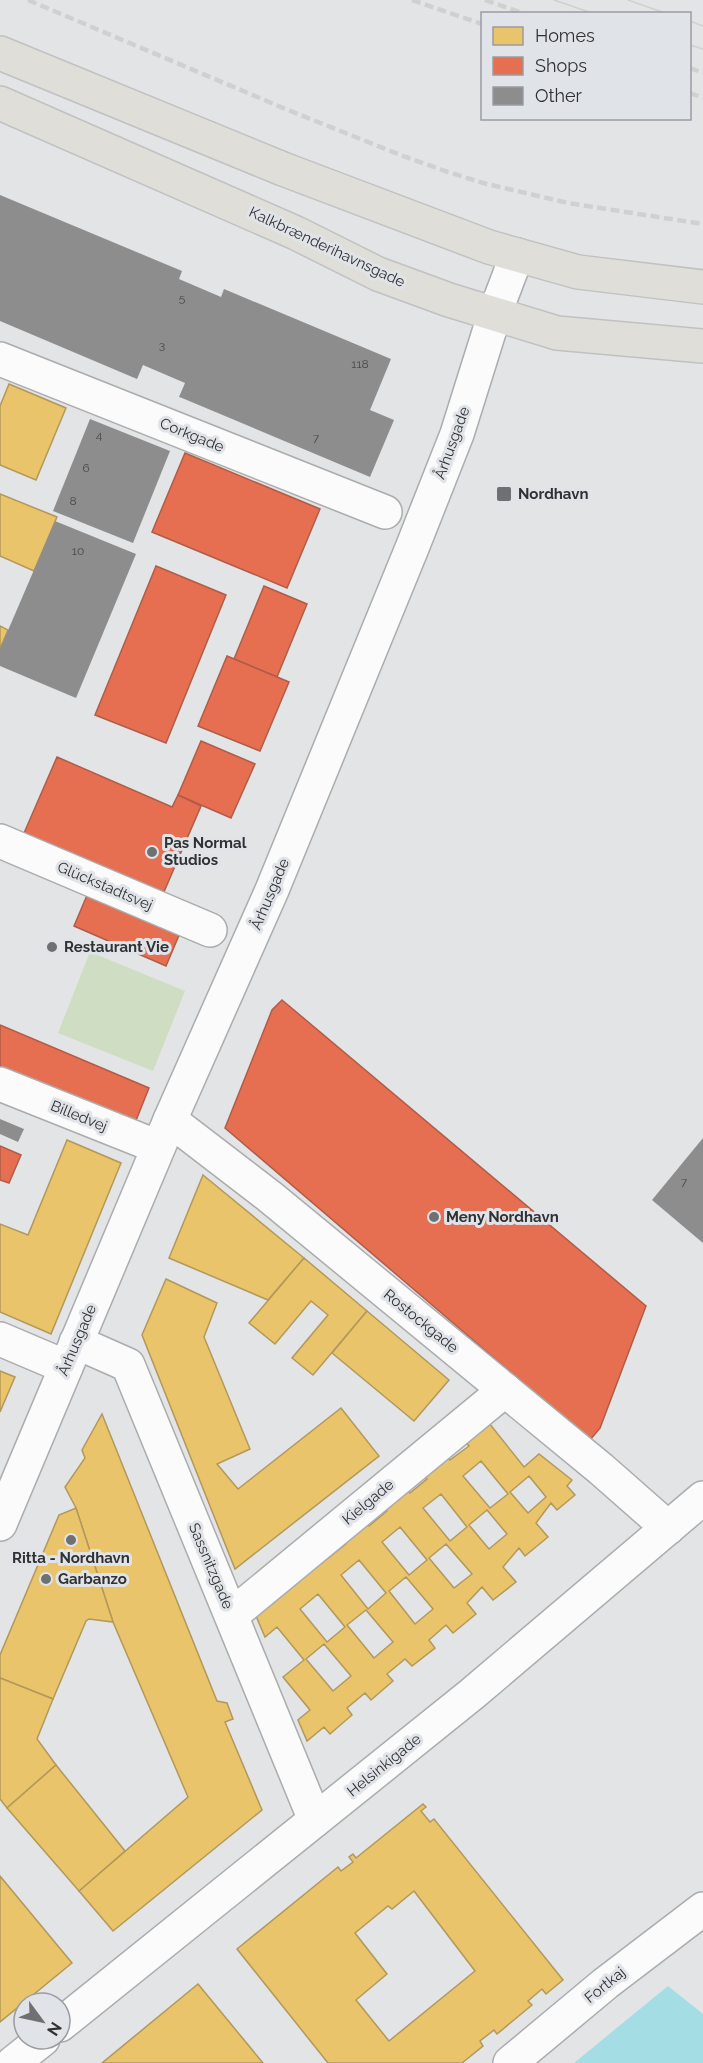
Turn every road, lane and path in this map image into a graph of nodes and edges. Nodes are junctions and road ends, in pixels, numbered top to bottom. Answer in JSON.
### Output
{"nodes":[{"id":1,"x":0,"y":53,"type":"edge"},
{"id":2,"x":0,"y":103,"type":"edge"},
{"id":3,"x":517,"y":255,"type":"junction"},
{"id":4,"x":703,"y":287,"type":"edge"},
{"id":5,"x":495,"y":313,"type":"junction"},
{"id":6,"x":703,"y":346,"type":"edge"},
{"id":7,"x":0,"y":359,"type":"edge"},
{"id":8,"x":385,"y":512,"type":"dead end"},
{"id":9,"x":0,"y":841,"type":"edge"},
{"id":10,"x":210,"y":930,"type":"dead end"},
{"id":11,"x":0,"y":1084,"type":"edge"},
{"id":12,"x":164,"y":1134,"type":"junction"},
{"id":13,"x":0,"y":1339,"type":"edge"},
{"id":14,"x":71,"y":1355,"type":"junction"},
{"id":15,"x":505,"y":1389,"type":"junction"},
{"id":16,"x":703,"y":1498,"type":"edge"},
{"id":17,"x":0,"y":1524,"type":"edge"},
{"id":18,"x":668,"y":1528,"type":"junction"},
{"id":19,"x":232,"y":1615,"type":"junction"},
{"id":20,"x":315,"y":1820,"type":"junction"},
{"id":21,"x":703,"y":1909,"type":"edge"},
{"id":22,"x":72,"y":2015,"type":"edge"},
{"id":23,"x":28,"y":2051,"type":"edge"},
{"id":24,"x":13,"y":2063,"type":"edge"},
{"id":25,"x":510,"y":2063,"type":"edge"}],
"edges":[{"from":1,"to":3,"type":"main road"},
{"from":2,"to":5,"type":"main road","name":"Kalkbrænderihavnsgade"},
{"from":3,"to":4,"type":"main road"},
{"from":3,"to":5,"type":"street","name":"Århusgade"},
{"from":5,"to":6,"type":"main road","name":"Kalkbrænderihavnsgade"},
{"from":5,"to":12,"type":"street","name":"Århusgade"},
{"from":7,"to":8,"type":"street","name":"Corkgade"},
{"from":9,"to":10,"type":"street","name":"Glückstadtsvej"},
{"from":11,"to":12,"type":"street","name":"Billedvej"},
{"from":12,"to":14,"type":"street","name":"Århusgade"},
{"from":12,"to":15,"type":"street","name":"Rostockgade"},
{"from":13,"to":14,"type":"street","name":"Sassnitzgade"},
{"from":14,"to":17,"type":"street","name":"Århusgade"},
{"from":14,"to":19,"type":"street","name":"Sassnitzgade"},
{"from":15,"to":18,"type":"street","name":"Rostockgade"},
{"from":15,"to":19,"type":"street","name":"Kielgade"},
{"from":16,"to":18,"type":"street","name":"Helsinkigade"},
{"from":18,"to":20,"type":"street","name":"Helsinkigade"},
{"from":19,"to":20,"type":"street","name":"Sassnitzgade"},
{"from":20,"to":22,"type":"street","name":"Helsinkigade"},
{"from":21,"to":25,"type":"street","name":"Fortkaj"},
{"from":23,"to":24,"type":"street"}]}
